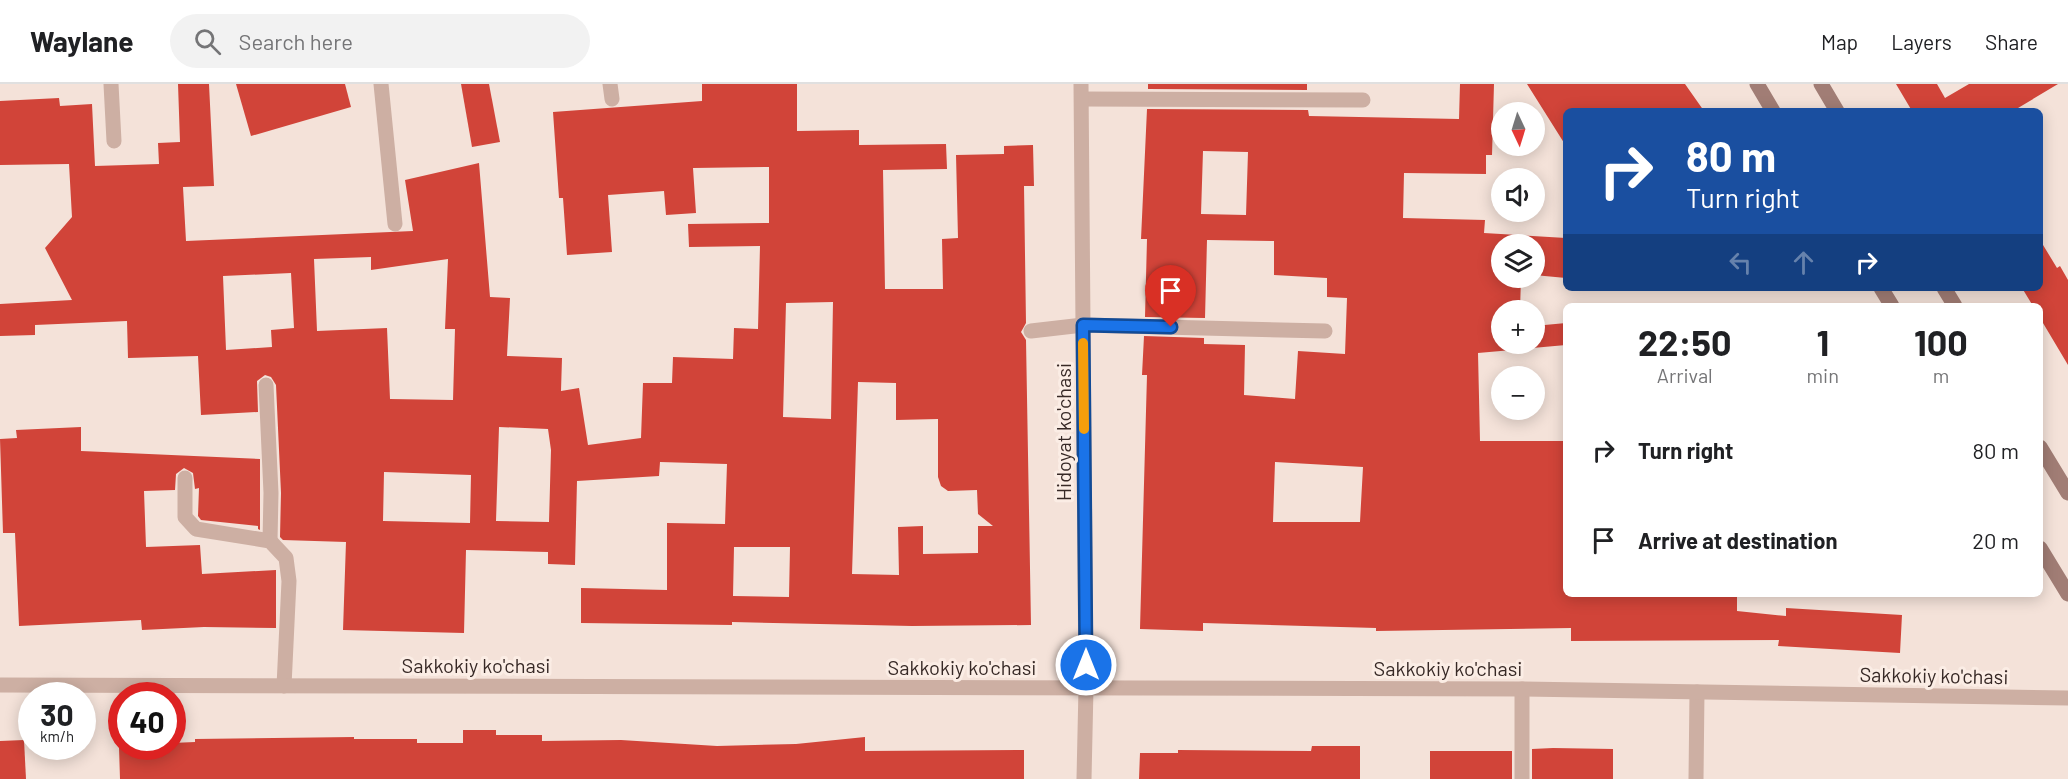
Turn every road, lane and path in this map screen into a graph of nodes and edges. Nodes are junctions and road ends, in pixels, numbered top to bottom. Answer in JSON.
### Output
{"nodes":[{"id":1,"x":111,"y":84,"type":"edge"},
{"id":2,"x":381,"y":84,"type":"edge"},
{"id":3,"x":1757,"y":84,"type":"edge"},
{"id":4,"x":1821,"y":84,"type":"edge"},
{"id":5,"x":1082,"y":92,"type":"edge"},
{"id":6,"x":1363,"y":100,"type":"dead end"},
{"id":7,"x":1771,"y":108,"type":"edge"},
{"id":8,"x":1835,"y":108,"type":"edge"},
{"id":9,"x":114,"y":141,"type":"dead end"},
{"id":10,"x":395,"y":224,"type":"dead end"},
{"id":11,"x":1083,"y":325,"type":"junction"},
{"id":12,"x":1030,"y":331,"type":"dead end"},
{"id":13,"x":1325,"y":331,"type":"dead end"},
{"id":14,"x":266,"y":385,"type":"dead end"},
{"id":15,"x":2043,"y":452,"type":"edge"},
{"id":16,"x":185,"y":477,"type":"dead end"},
{"id":17,"x":2068,"y":493,"type":"edge"},
{"id":18,"x":270,"y":541,"type":"junction"},
{"id":19,"x":2043,"y":553,"type":"edge"},
{"id":20,"x":2068,"y":594,"type":"edge"},
{"id":21,"x":0,"y":685,"type":"edge"},
{"id":22,"x":284,"y":686,"type":"junction"},
{"id":23,"x":1086,"y":688,"type":"junction"},
{"id":24,"x":1522,"y":689,"type":"junction"},
{"id":25,"x":1696,"y":692,"type":"junction"},
{"id":26,"x":2068,"y":698,"type":"edge"},
{"id":27,"x":1084,"y":779,"type":"edge"},
{"id":28,"x":1522,"y":779,"type":"edge"},
{"id":29,"x":1696,"y":779,"type":"edge"}],
"edges":[{"from":1,"to":9,"type":"street"},
{"from":2,"to":10,"type":"street"},
{"from":3,"to":7,"type":"main road"},
{"from":4,"to":8,"type":"main road"},
{"from":5,"to":6,"type":"street"},
{"from":5,"to":11,"type":"street","name":"Hidoyat ko'chasi"},
{"from":11,"to":12,"type":"street"},
{"from":11,"to":13,"type":"street"},
{"from":11,"to":23,"type":"street","name":"Hidoyat ko'chasi"},
{"from":14,"to":18,"type":"street"},
{"from":15,"to":17,"type":"main road"},
{"from":16,"to":18,"type":"street"},
{"from":18,"to":22,"type":"street"},
{"from":19,"to":20,"type":"main road"},
{"from":21,"to":22,"type":"street","name":"Sakkokiy ko'chasi"},
{"from":22,"to":23,"type":"street","name":"Sakkokiy ko'chasi"},
{"from":23,"to":24,"type":"street","name":"Sakkokiy ko'chasi"},
{"from":23,"to":27,"type":"street","name":"Hidoyat ko'chasi"},
{"from":24,"to":25,"type":"street","name":"Sakkokiy ko'chasi"},
{"from":24,"to":28,"type":"street"},
{"from":25,"to":26,"type":"street","name":"Sakkokiy ko'chasi"},
{"from":25,"to":29,"type":"street"}]}
